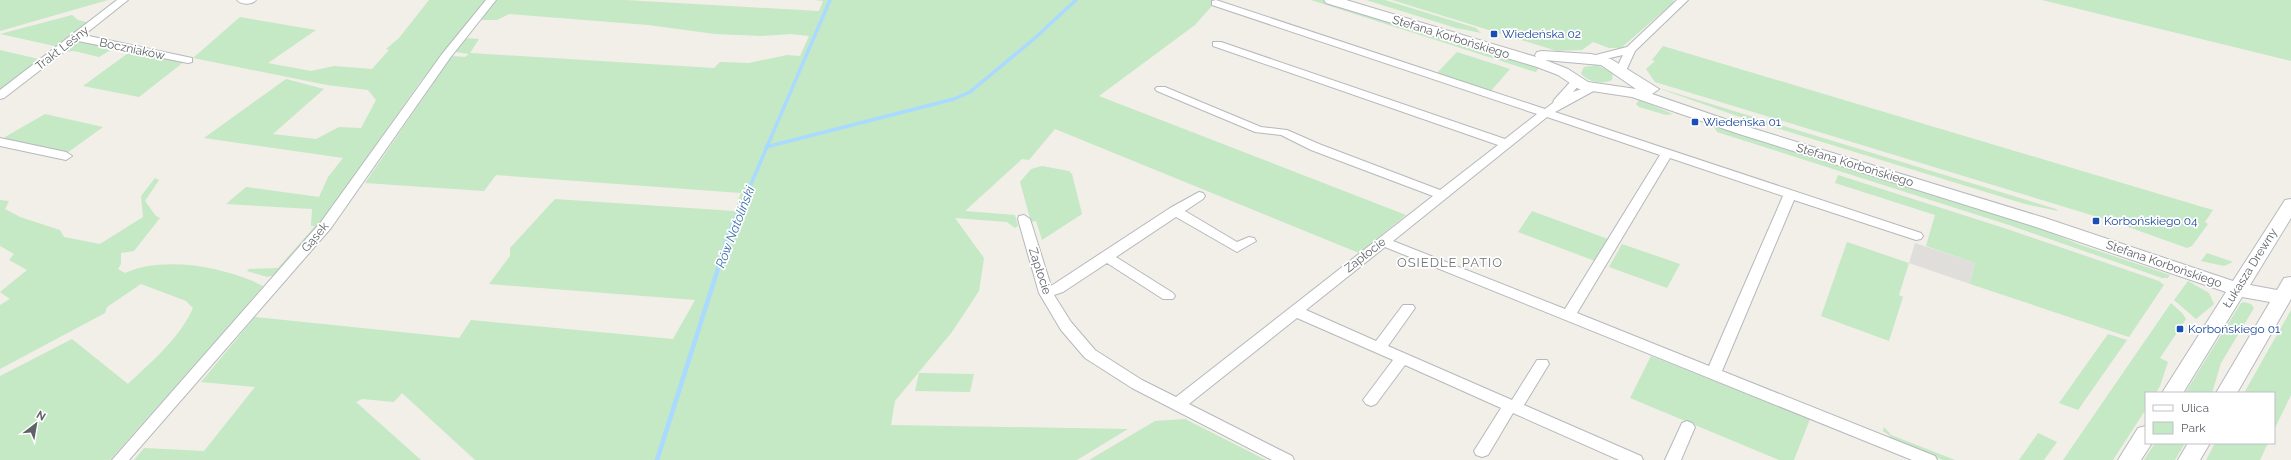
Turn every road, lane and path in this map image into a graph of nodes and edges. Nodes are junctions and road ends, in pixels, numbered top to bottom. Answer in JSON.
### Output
{"nodes":[{"id":1,"x":123,"y":0,"type":"edge"},
{"id":2,"x":243,"y":0,"type":"edge"},
{"id":3,"x":251,"y":0,"type":"edge"},
{"id":4,"x":491,"y":0,"type":"edge"},
{"id":5,"x":1331,"y":0,"type":"edge"},
{"id":6,"x":1356,"y":0,"type":"edge"},
{"id":7,"x":1682,"y":0,"type":"edge"},
{"id":8,"x":1216,"y":3,"type":"dead end"},
{"id":9,"x":76,"y":37,"type":"junction"},
{"id":10,"x":1217,"y":44,"type":"dead end"},
{"id":11,"x":1630,"y":50,"type":"junction"},
{"id":12,"x":1589,"y":59,"type":"junction"},
{"id":13,"x":188,"y":60,"type":"dead end"},
{"id":14,"x":1621,"y":71,"type":"junction"},
{"id":15,"x":1573,"y":80,"type":"junction"},
{"id":16,"x":1161,"y":89,"type":"dead end"},
{"id":17,"x":1600,"y":89,"type":"junction"},
{"id":18,"x":0,"y":96,"type":"edge"},
{"id":19,"x":1549,"y":110,"type":"junction"},
{"id":20,"x":0,"y":142,"type":"edge"},
{"id":21,"x":1507,"y":144,"type":"junction"},
{"id":22,"x":1666,"y":154,"type":"junction"},
{"id":23,"x":66,"y":156,"type":"dead end"},
{"id":24,"x":1442,"y":194,"type":"junction"},
{"id":25,"x":1790,"y":195,"type":"junction"},
{"id":26,"x":1199,"y":196,"type":"dead end"},
{"id":27,"x":2291,"y":204,"type":"edge"},
{"id":28,"x":1175,"y":211,"type":"junction"},
{"id":29,"x":1024,"y":219,"type":"dead end"},
{"id":30,"x":1916,"y":236,"type":"dead end"},
{"id":31,"x":1248,"y":241,"type":"dead end"},
{"id":32,"x":1382,"y":241,"type":"junction"},
{"id":33,"x":1107,"y":257,"type":"junction"},
{"id":34,"x":2240,"y":284,"type":"junction"},
{"id":35,"x":2286,"y":290,"type":"edge"},
{"id":36,"x":1046,"y":293,"type":"junction"},
{"id":37,"x":1168,"y":296,"type":"dead end"},
{"id":38,"x":1408,"y":308,"type":"dead end"},
{"id":39,"x":1294,"y":311,"type":"junction"},
{"id":40,"x":1568,"y":316,"type":"junction"},
{"id":41,"x":1379,"y":348,"type":"junction"},
{"id":42,"x":1402,"y":358,"type":"junction"},
{"id":43,"x":1542,"y":364,"type":"dead end"},
{"id":44,"x":1713,"y":374,"type":"junction"},
{"id":45,"x":2173,"y":392,"type":"edge"},
{"id":46,"x":2227,"y":392,"type":"edge"},
{"id":47,"x":1371,"y":400,"type":"dead end"},
{"id":48,"x":1177,"y":405,"type":"junction"},
{"id":49,"x":1512,"y":406,"type":"junction"},
{"id":50,"x":1687,"y":427,"type":"dead end"},
{"id":51,"x":2145,"y":436,"type":"edge"},
{"id":52,"x":2198,"y":444,"type":"edge"},
{"id":53,"x":1482,"y":451,"type":"dead end"},
{"id":54,"x":120,"y":460,"type":"edge"},
{"id":55,"x":1286,"y":460,"type":"edge"},
{"id":56,"x":1633,"y":460,"type":"edge"},
{"id":57,"x":1673,"y":460,"type":"edge"},
{"id":58,"x":1929,"y":460,"type":"edge"},
{"id":59,"x":2129,"y":460,"type":"edge"},
{"id":60,"x":2189,"y":460,"type":"edge"}],
"edges":[{"from":1,"to":9,"type":"street","name":"Trakt Leśny"},
{"from":2,"to":3,"type":"street"},
{"from":4,"to":54,"type":"street","name":"Gąsek"},
{"from":5,"to":15,"type":"street","name":"Stefana Korbońskiego"},
{"from":6,"to":12,"type":"street","name":"Stefana Korbońskiego"},
{"from":7,"to":11,"type":"street"},
{"from":8,"to":19,"type":"street"},
{"from":9,"to":13,"type":"street","name":"Boczniaków"},
{"from":9,"to":18,"type":"street","name":"Trakt Leśny"},
{"from":10,"to":21,"type":"street"},
{"from":11,"to":12,"type":"street"},
{"from":11,"to":14,"type":"street"},
{"from":12,"to":14,"type":"street","name":"Stefana Korbońskiego"},
{"from":12,"to":15,"type":"street"},
{"from":14,"to":17,"type":"street"},
{"from":14,"to":34,"type":"street","name":"Stefana Korbońskiego"},
{"from":15,"to":17,"type":"street","name":"Stefana Korbońskiego"},
{"from":15,"to":19,"type":"street","name":"Zapłocie"},
{"from":16,"to":24,"type":"street"},
{"from":17,"to":19,"type":"street","name":"Zapłocie"},
{"from":17,"to":34,"type":"street","name":"Stefana Korbońskiego"},
{"from":19,"to":21,"type":"street","name":"Zapłocie"},
{"from":19,"to":22,"type":"street"},
{"from":20,"to":23,"type":"street"},
{"from":21,"to":24,"type":"street","name":"Zapłocie"},
{"from":22,"to":25,"type":"street"},
{"from":22,"to":40,"type":"street"},
{"from":24,"to":32,"type":"street","name":"Zapłocie"},
{"from":25,"to":30,"type":"street"},
{"from":25,"to":44,"type":"street"},
{"from":26,"to":28,"type":"street"},
{"from":27,"to":34,"type":"street","name":"Łukasza Drewny"},
{"from":28,"to":31,"type":"street"},
{"from":28,"to":33,"type":"street"},
{"from":29,"to":36,"type":"street","name":"Zapłocie"},
{"from":32,"to":39,"type":"street","name":"Zapłocie"},
{"from":32,"to":40,"type":"street"},
{"from":33,"to":36,"type":"street"},
{"from":33,"to":37,"type":"street"},
{"from":34,"to":35,"type":"street","name":"Stefana Korbońskiego"},
{"from":34,"to":45,"type":"street","name":"Łukasza Drewny"},
{"from":35,"to":46,"type":"street"},
{"from":36,"to":48,"type":"street","name":"Zapłocie"},
{"from":38,"to":41,"type":"street"},
{"from":39,"to":41,"type":"street"},
{"from":39,"to":48,"type":"street","name":"Zapłocie"},
{"from":40,"to":44,"type":"street"},
{"from":41,"to":42,"type":"street"},
{"from":42,"to":47,"type":"street"},
{"from":42,"to":49,"type":"street"},
{"from":43,"to":49,"type":"street"},
{"from":44,"to":58,"type":"street"},
{"from":48,"to":55,"type":"street","name":"Zapłocie"},
{"from":49,"to":53,"type":"street"},
{"from":49,"to":56,"type":"street"},
{"from":50,"to":57,"type":"street"},
{"from":51,"to":59,"type":"street"},
{"from":52,"to":60,"type":"street"}]}
